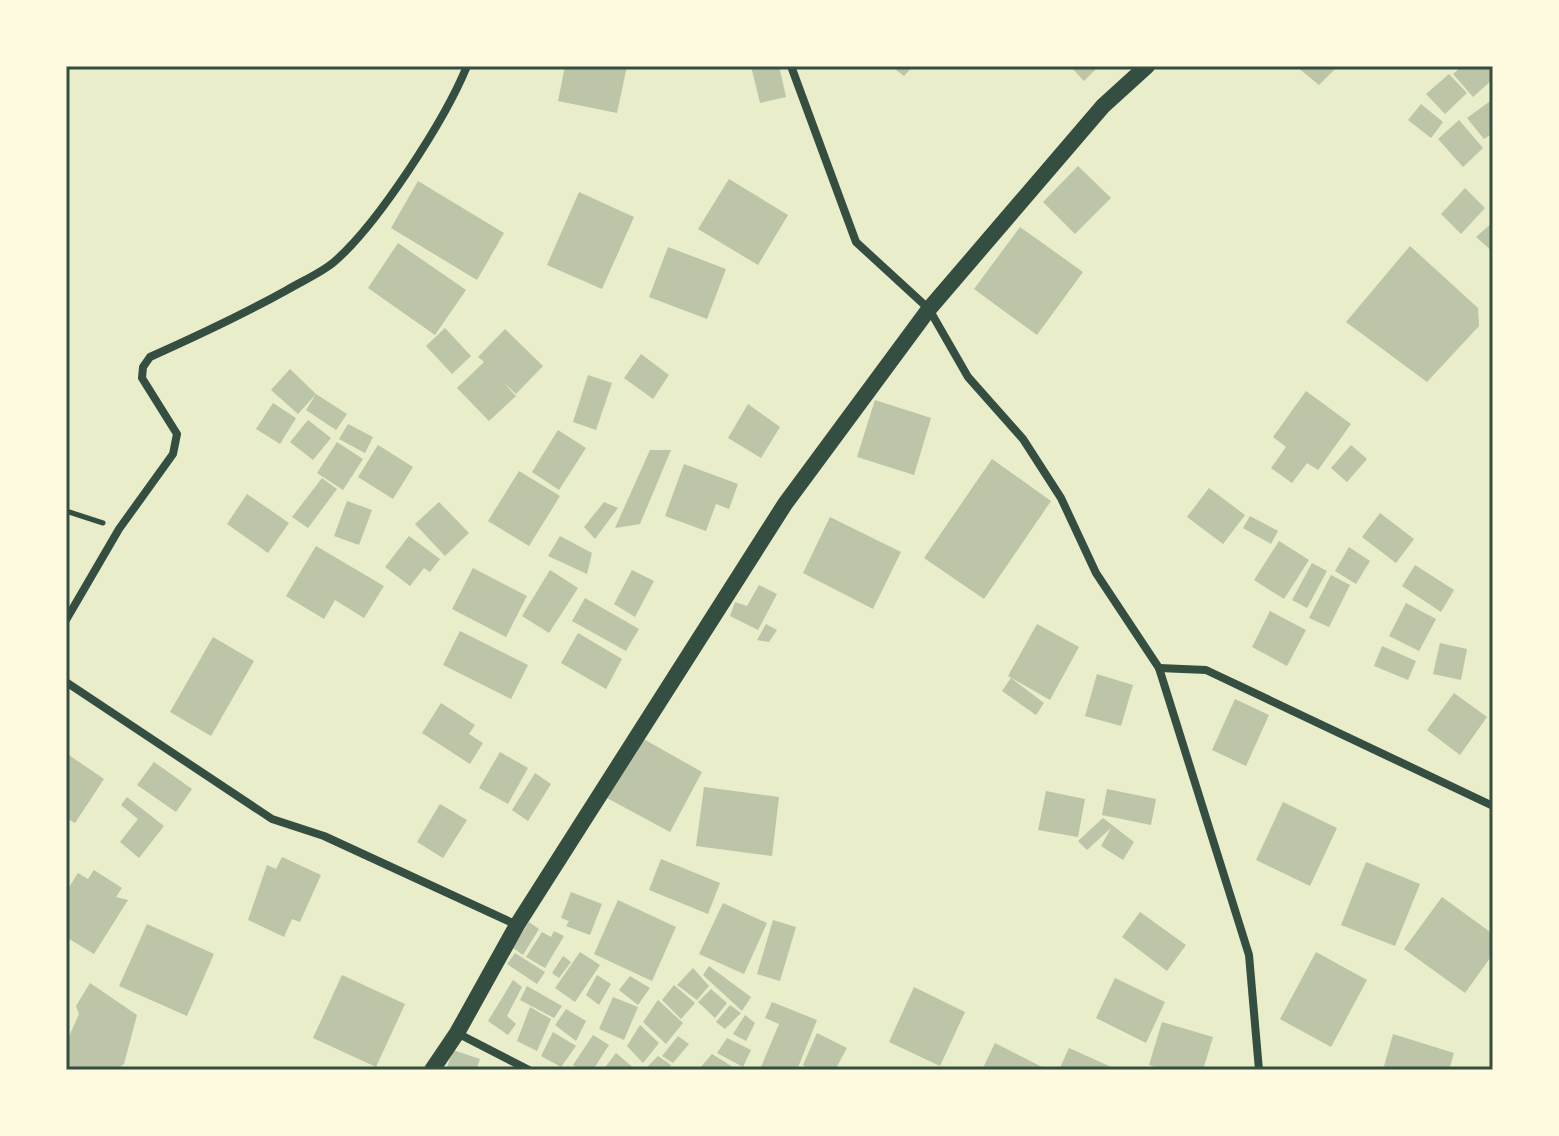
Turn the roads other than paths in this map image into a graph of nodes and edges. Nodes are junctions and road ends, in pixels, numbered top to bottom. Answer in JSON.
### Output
{"nodes":[{"id":1,"x":467,"y":66,"type":"edge"},
{"id":2,"x":791,"y":66,"type":"edge"},
{"id":3,"x":1147,"y":66,"type":"edge"},
{"id":4,"x":929,"y":309,"type":"junction"},
{"id":5,"x":66,"y":620,"type":"edge"},
{"id":6,"x":1159,"y":668,"type":"junction"},
{"id":7,"x":66,"y":682,"type":"edge"},
{"id":8,"x":1493,"y":806,"type":"edge"},
{"id":9,"x":517,"y":925,"type":"junction"},
{"id":10,"x":457,"y":1033,"type":"junction"},
{"id":11,"x":432,"y":1070,"type":"edge"},
{"id":12,"x":529,"y":1070,"type":"edge"},
{"id":13,"x":1259,"y":1070,"type":"edge"}],
"edges":[{"from":1,"to":5,"type":"street"},
{"from":2,"to":4,"type":"street"},
{"from":3,"to":4,"type":"main road"},
{"from":4,"to":6,"type":"street"},
{"from":4,"to":9,"type":"main road"},
{"from":6,"to":8,"type":"street"},
{"from":6,"to":13,"type":"street"},
{"from":7,"to":9,"type":"street"},
{"from":9,"to":10,"type":"main road"},
{"from":10,"to":11,"type":"main road"},
{"from":10,"to":12,"type":"street"}]}
